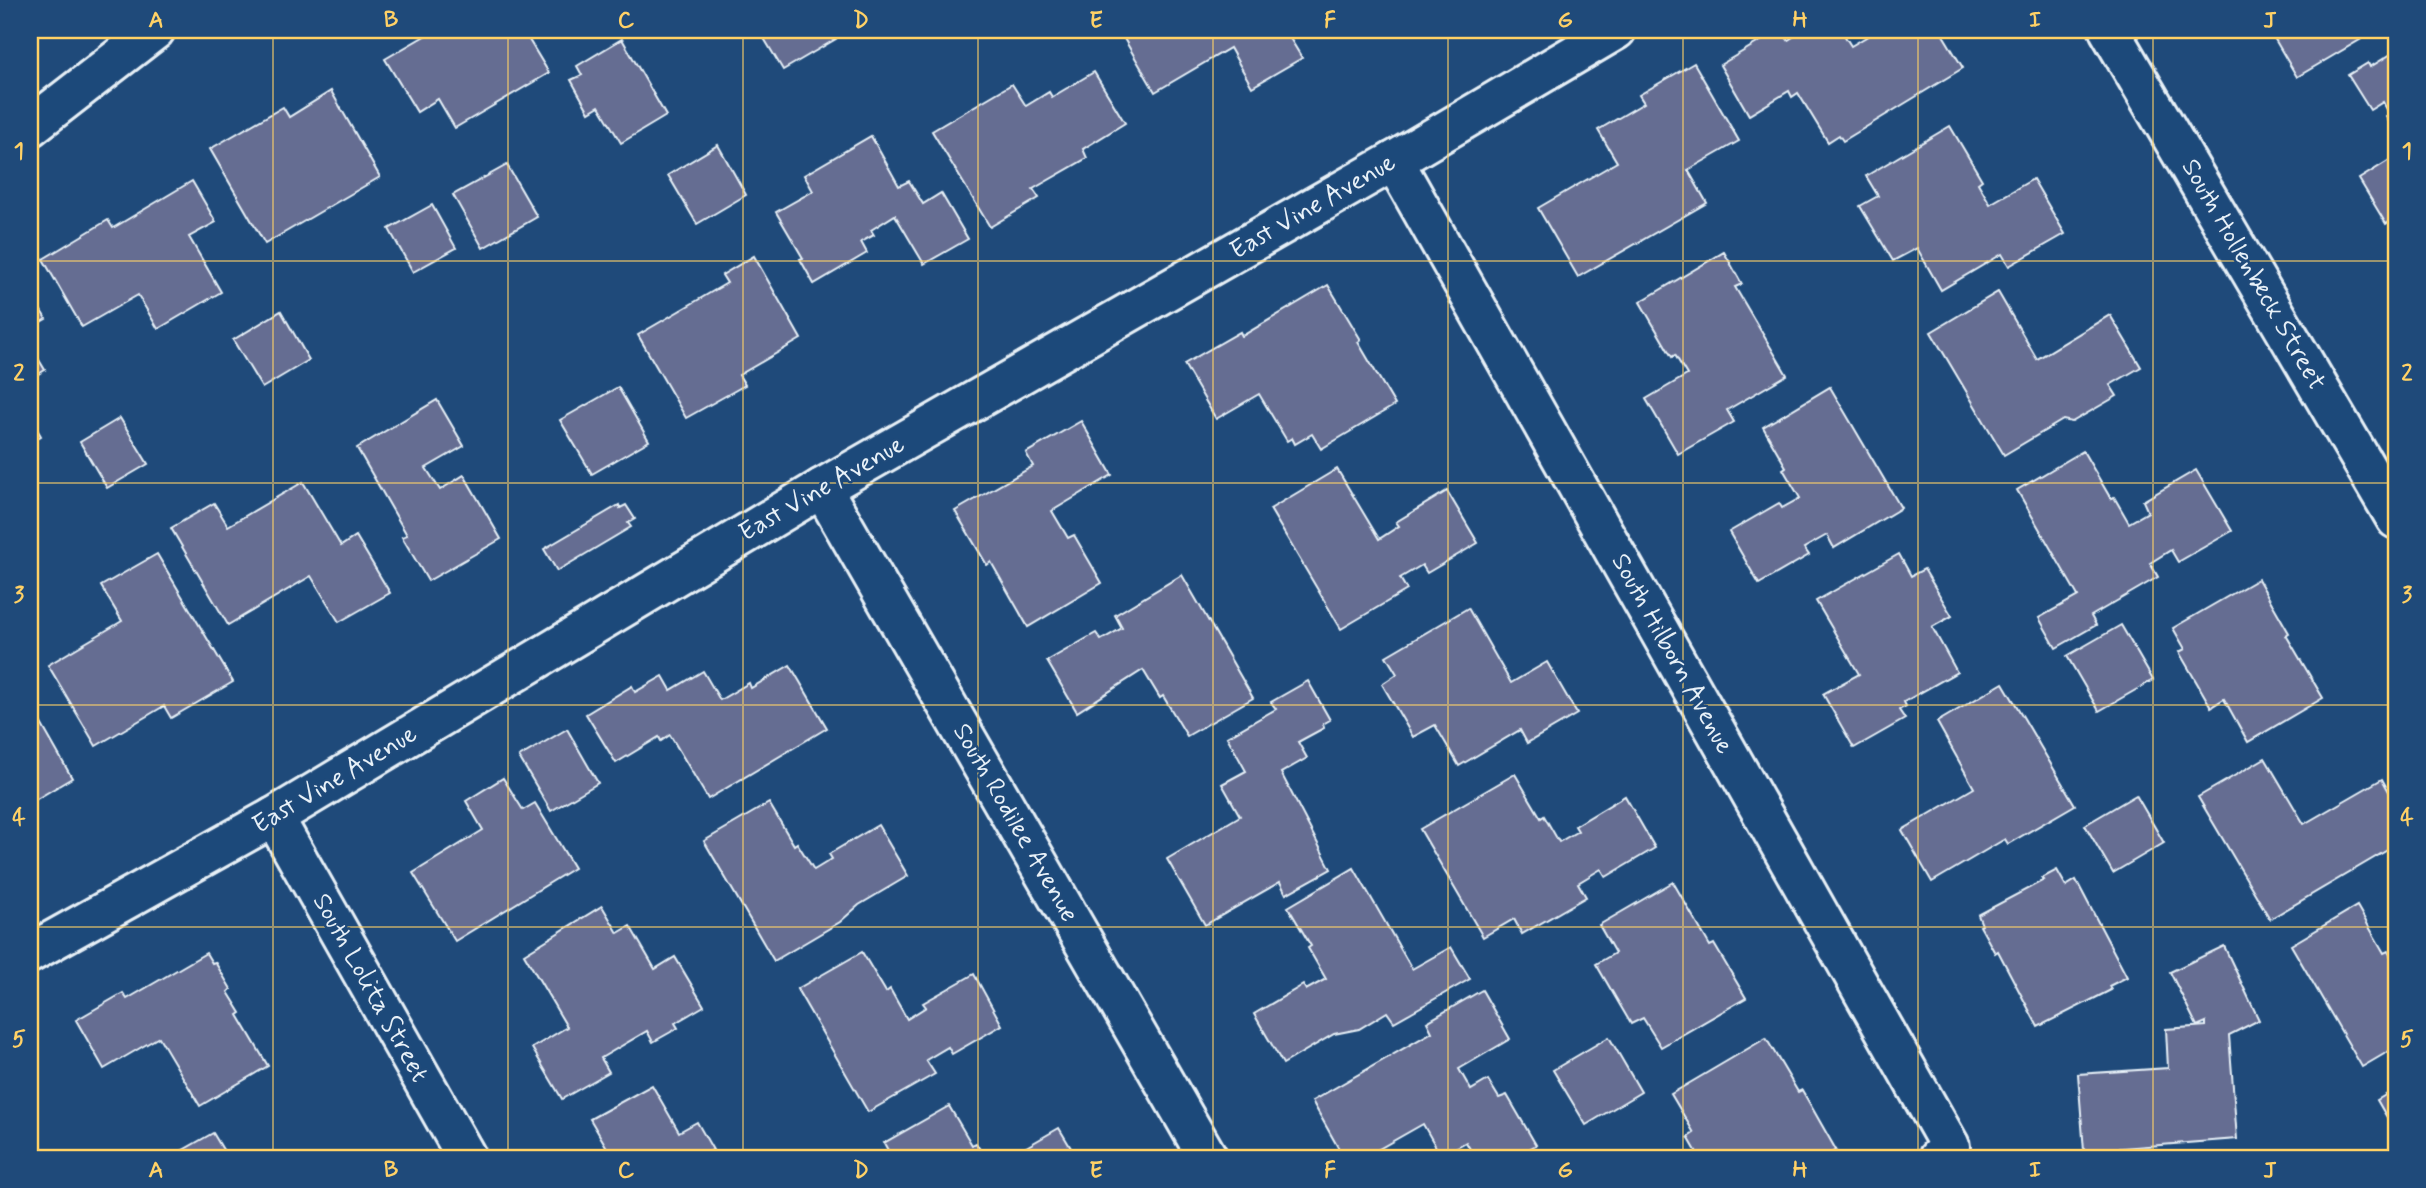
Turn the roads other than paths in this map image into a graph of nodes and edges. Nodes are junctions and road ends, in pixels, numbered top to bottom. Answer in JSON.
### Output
{"nodes":[{"id":1,"x":155,"y":30,"type":"edge"},
{"id":2,"x":1616,"y":30,"type":"edge"},
{"id":3,"x":2109,"y":30,"type":"edge"},
{"id":4,"x":30,"y":127,"type":"edge"},
{"id":5,"x":1394,"y":161,"type":"junction"},
{"id":6,"x":822,"y":488,"type":"junction"},
{"id":7,"x":2396,"y":519,"type":"edge"},
{"id":8,"x":274,"y":817,"type":"junction"},
{"id":9,"x":30,"y":953,"type":"edge"},
{"id":10,"x":1944,"y":1152,"type":"edge"},
{"id":11,"x":467,"y":1158,"type":"edge"},
{"id":12,"x":1208,"y":1158,"type":"edge"}],
"edges":[{"from":1,"to":4,"type":"street"},
{"from":2,"to":5,"type":"street","name":"East Vine Avenue"},
{"from":3,"to":7,"type":"street","name":"South Hollenbeck Street"},
{"from":5,"to":6,"type":"street","name":"East Vine Avenue"},
{"from":5,"to":10,"type":"street","name":"South Hilborn Avenue"},
{"from":6,"to":8,"type":"street","name":"East Vine Avenue"},
{"from":6,"to":12,"type":"street","name":"South Rodilee Avenue"},
{"from":8,"to":9,"type":"street","name":"East Vine Avenue"},
{"from":8,"to":11,"type":"street","name":"South Lolita Street"}]}
